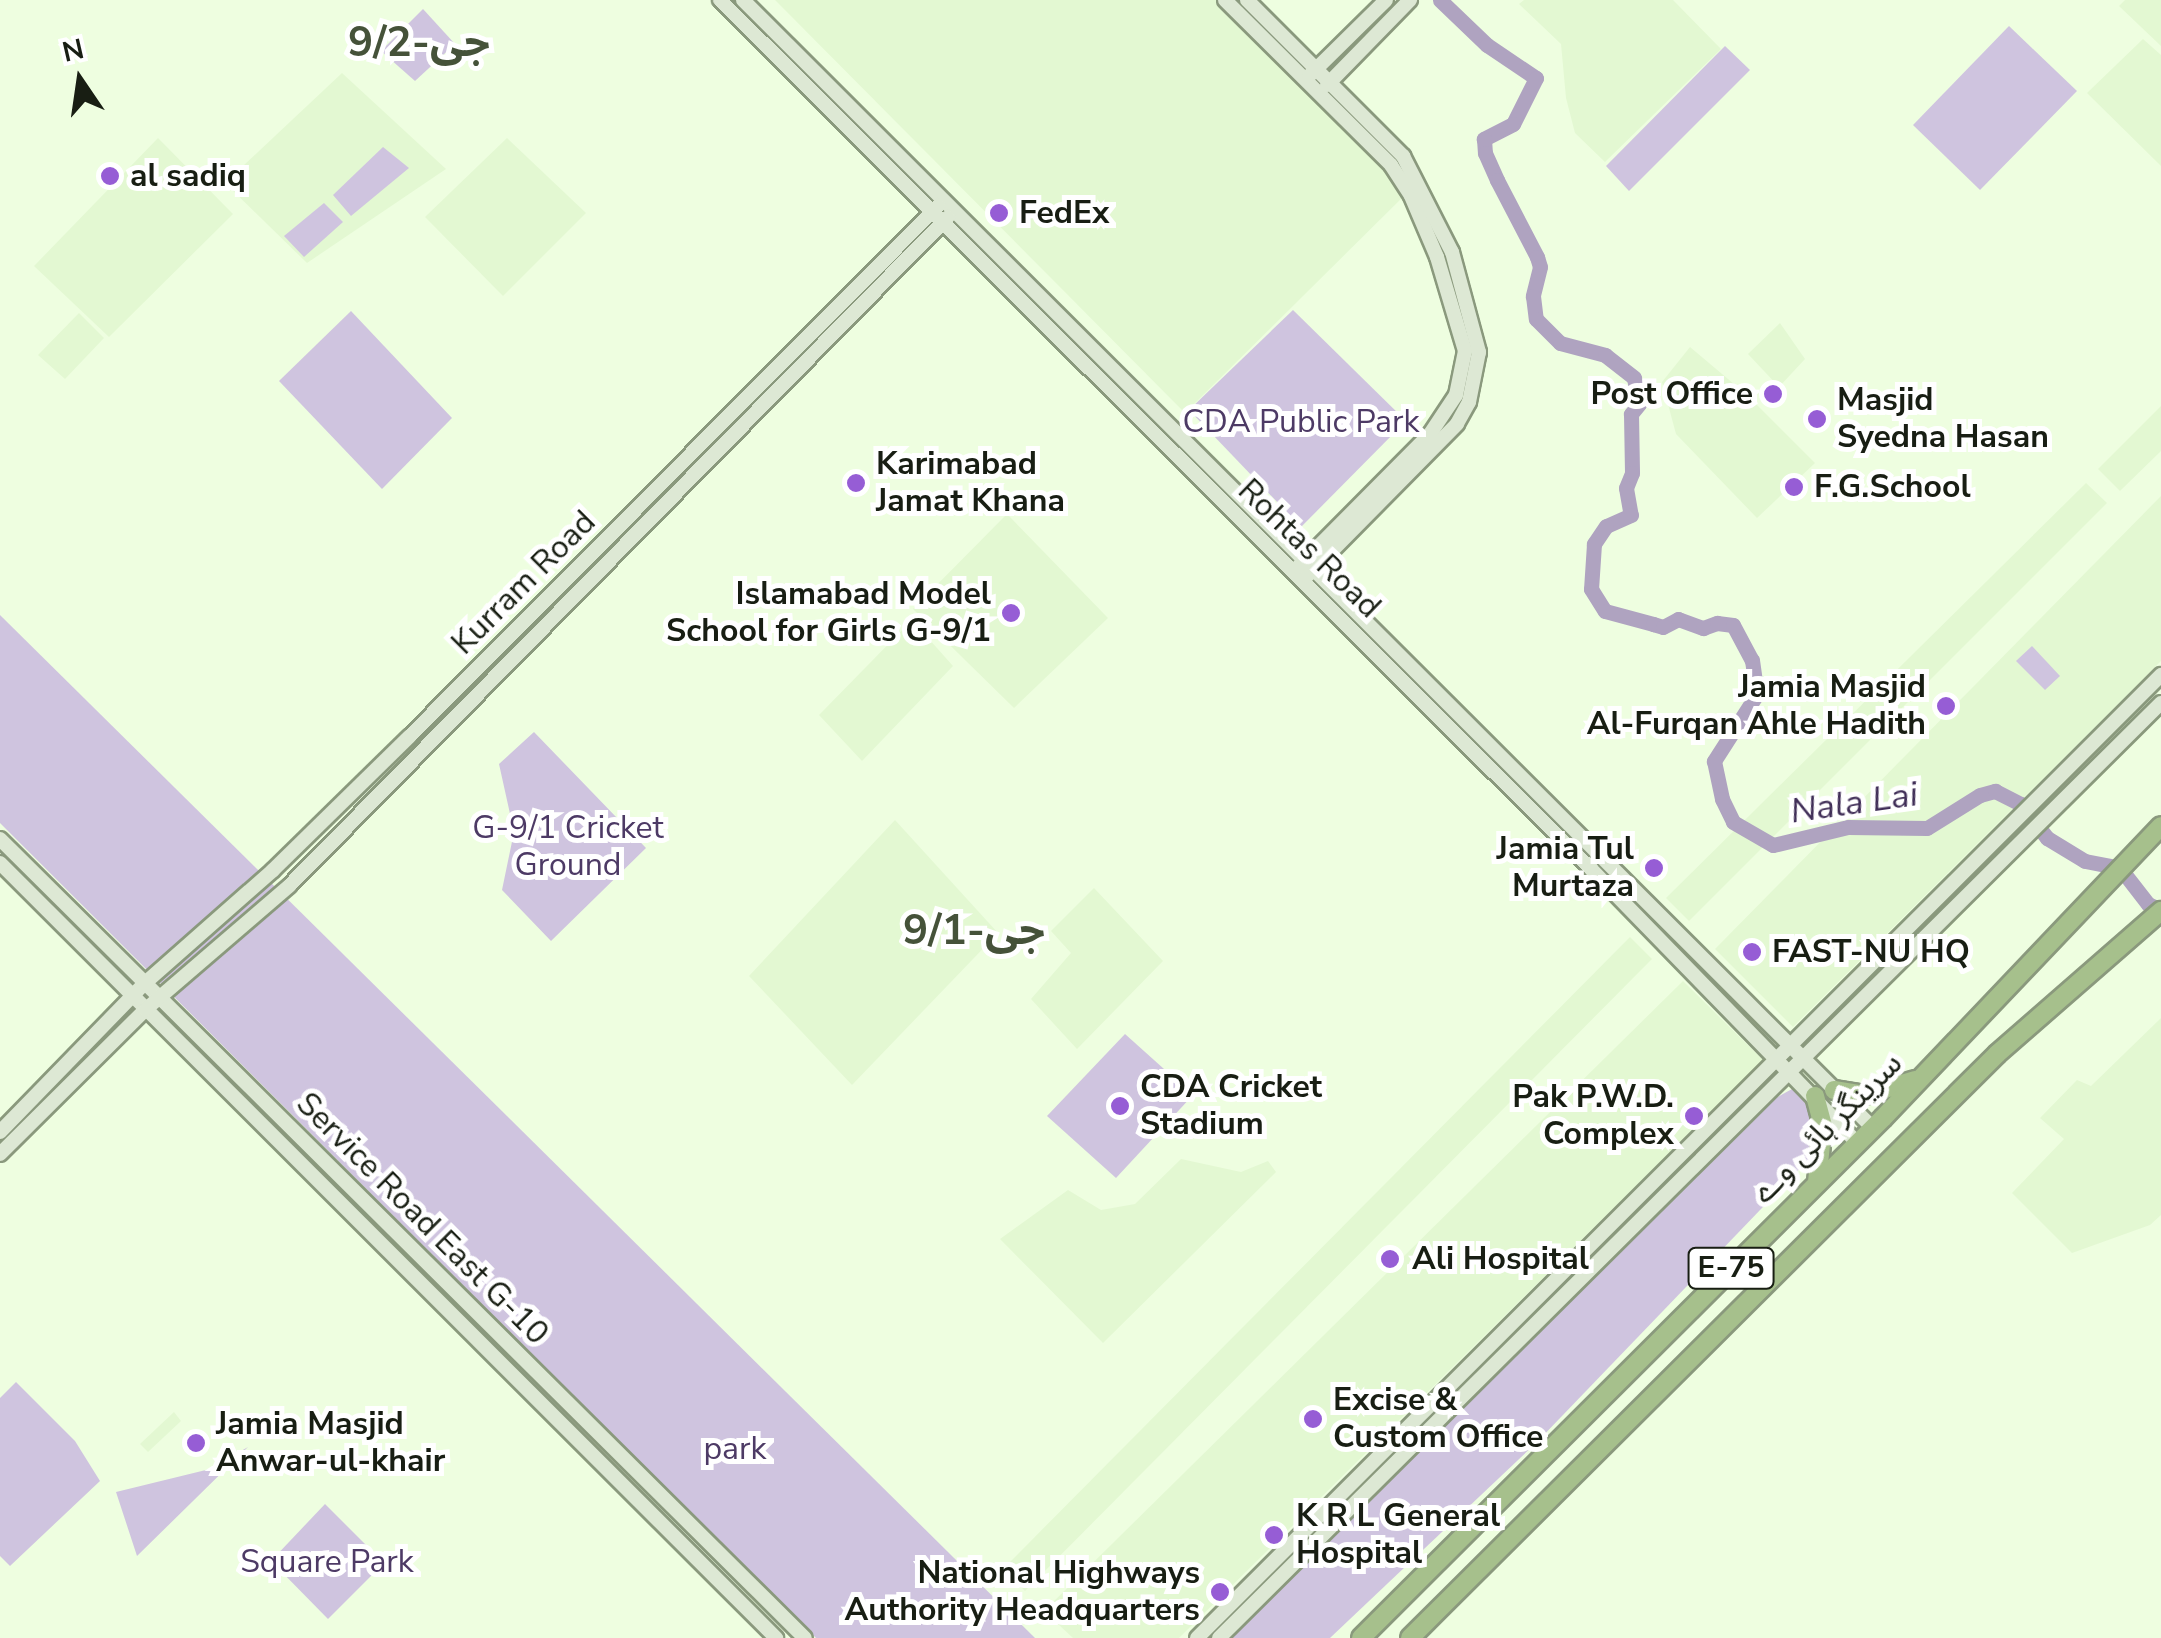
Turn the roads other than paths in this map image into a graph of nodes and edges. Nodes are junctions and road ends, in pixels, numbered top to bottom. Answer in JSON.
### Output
{"nodes":[{"id":1,"x":720,"y":0,"type":"edge"},
{"id":2,"x":743,"y":0,"type":"edge"},
{"id":3,"x":1225,"y":0,"type":"edge"},
{"id":4,"x":1247,"y":0,"type":"edge"},
{"id":5,"x":1386,"y":0,"type":"edge"},
{"id":6,"x":1406,"y":4,"type":"edge"},
{"id":7,"x":1311,"y":75,"type":"junction"},
{"id":8,"x":1324,"y":87,"type":"junction"},
{"id":9,"x":945,"y":209,"type":"junction"},
{"id":10,"x":1303,"y":571,"type":"junction"},
{"id":11,"x":2161,"y":674,"type":"edge"},
{"id":12,"x":2161,"y":702,"type":"edge"},
{"id":13,"x":2161,"y":826,"type":"edge"},
{"id":14,"x":0,"y":839,"type":"edge"},
{"id":15,"x":0,"y":863,"type":"edge"},
{"id":16,"x":1956,"y":882,"type":"junction"},
{"id":17,"x":1967,"y":898,"type":"junction"},
{"id":18,"x":2161,"y":911,"type":"edge"},
{"id":19,"x":146,"y":983,"type":"junction"},
{"id":20,"x":1718,"y":985,"type":"junction"},
{"id":21,"x":133,"y":996,"type":"junction"},
{"id":22,"x":160,"y":997,"type":"junction"},
{"id":23,"x":145,"y":1010,"type":"junction"},
{"id":24,"x":1831,"y":1032,"type":"junction"},
{"id":25,"x":1790,"y":1046,"type":"junction"},
{"id":26,"x":1777,"y":1058,"type":"junction"},
{"id":27,"x":1804,"y":1060,"type":"junction"},
{"id":28,"x":1792,"y":1072,"type":"junction"},
{"id":29,"x":1920,"y":1078,"type":"junction"},
{"id":30,"x":1824,"y":1088,"type":"junction"},
{"id":31,"x":1872,"y":1128,"type":"junction"},
{"id":32,"x":0,"y":1132,"type":"edge"},
{"id":33,"x":1858,"y":1142,"type":"junction"},
{"id":34,"x":0,"y":1154,"type":"edge"},
{"id":35,"x":1817,"y":1182,"type":"junction"},
{"id":36,"x":1425,"y":1409,"type":"junction"},
{"id":37,"x":583,"y":1418,"type":"junction"},
{"id":38,"x":1437,"y":1420,"type":"junction"},
{"id":39,"x":570,"y":1432,"type":"junction"},
{"id":40,"x":776,"y":1638,"type":"edge"},
{"id":41,"x":805,"y":1638,"type":"edge"},
{"id":42,"x":1197,"y":1638,"type":"edge"},
{"id":43,"x":1219,"y":1638,"type":"edge"},
{"id":44,"x":1361,"y":1638,"type":"edge"},
{"id":45,"x":1410,"y":1638,"type":"edge"}],
"edges":[{"from":1,"to":9,"type":"main road","name":"Rohtas Road"},
{"from":2,"to":9,"type":"main road","name":"Rohtas Road"},
{"from":3,"to":7,"type":"main road"},
{"from":4,"to":7,"type":"main road"},
{"from":5,"to":7,"type":"main road"},
{"from":6,"to":8,"type":"main road"},
{"from":7,"to":8,"type":"main road"},
{"from":8,"to":10,"type":"main road"},
{"from":9,"to":10,"type":"main road","name":"Rohtas Road"},
{"from":9,"to":19,"type":"main road","name":"Kurram Road"},
{"from":9,"to":22,"type":"main road","name":"Kurram Road"},
{"from":10,"to":20,"type":"main road","name":"Rohtas Road"},
{"from":11,"to":16,"type":"main road"},
{"from":12,"to":17,"type":"main road"},
{"from":13,"to":29,"type":"highway","name":"سرینگر ہائی وے","number":"E-75"},
{"from":14,"to":19,"type":"main road","name":"Service Road East G-10"},
{"from":15,"to":21,"type":"main road","name":"Service Road East G-10"},
{"from":16,"to":17,"type":"main road"},
{"from":16,"to":25,"type":"main road"},
{"from":17,"to":24,"type":"main road"},
{"from":18,"to":45,"type":"highway","name":"سرینگر ہائی وے","number":"E-75"},
{"from":19,"to":21,"type":"main road","name":"Kurram Road"},
{"from":19,"to":22,"type":"main road","name":"Service Road East G-10"},
{"from":20,"to":25,"type":"main road","name":"Rohtas Road"},
{"from":20,"to":26,"type":"main road","name":"Rohtas Road"},
{"from":21,"to":23,"type":"main road","name":"Service Road East G-10"},
{"from":21,"to":32,"type":"main road","name":"Kurram Road"},
{"from":22,"to":23,"type":"main road","name":"Kurram Road"},
{"from":22,"to":37,"type":"main road","name":"Service Road East G-10"},
{"from":23,"to":34,"type":"main road","name":"Kurram Road"},
{"from":23,"to":39,"type":"main road","name":"Service Road East G-10"},
{"from":24,"to":27,"type":"main road"},
{"from":24,"to":30,"type":"main road"},
{"from":25,"to":26,"type":"main road"},
{"from":25,"to":27,"type":"main road","name":"Rohtas Road"},
{"from":26,"to":28,"type":"main road","name":"Rohtas Road"},
{"from":26,"to":36,"type":"main road"},
{"from":27,"to":28,"type":"main road"},
{"from":27,"to":30,"type":"main road","name":"Rohtas Road"},
{"from":28,"to":30,"type":"main road","name":"Rohtas Road"},
{"from":28,"to":38,"type":"main road"},
{"from":29,"to":30,"type":"highway"},
{"from":29,"to":31,"type":"highway","name":"سرینگر ہائی وے","number":"E-75"},
{"from":30,"to":31,"type":"main road"},
{"from":30,"to":33,"type":"main road"},
{"from":30,"to":35,"type":"highway"},
{"from":31,"to":33,"type":"highway","name":"سرینگر ہائی وے","number":"E-75"},
{"from":33,"to":35,"type":"highway","name":"سرینگر ہائی وے","number":"E-75"},
{"from":35,"to":44,"type":"highway","name":"سرینگر ہائی وے","number":"E-75"},
{"from":36,"to":38,"type":"main road"},
{"from":36,"to":42,"type":"main road"},
{"from":37,"to":39,"type":"main road"},
{"from":37,"to":41,"type":"main road","name":"Service Road East G-10"},
{"from":38,"to":43,"type":"main road"},
{"from":39,"to":40,"type":"main road","name":"Service Road East G-10"}]}
